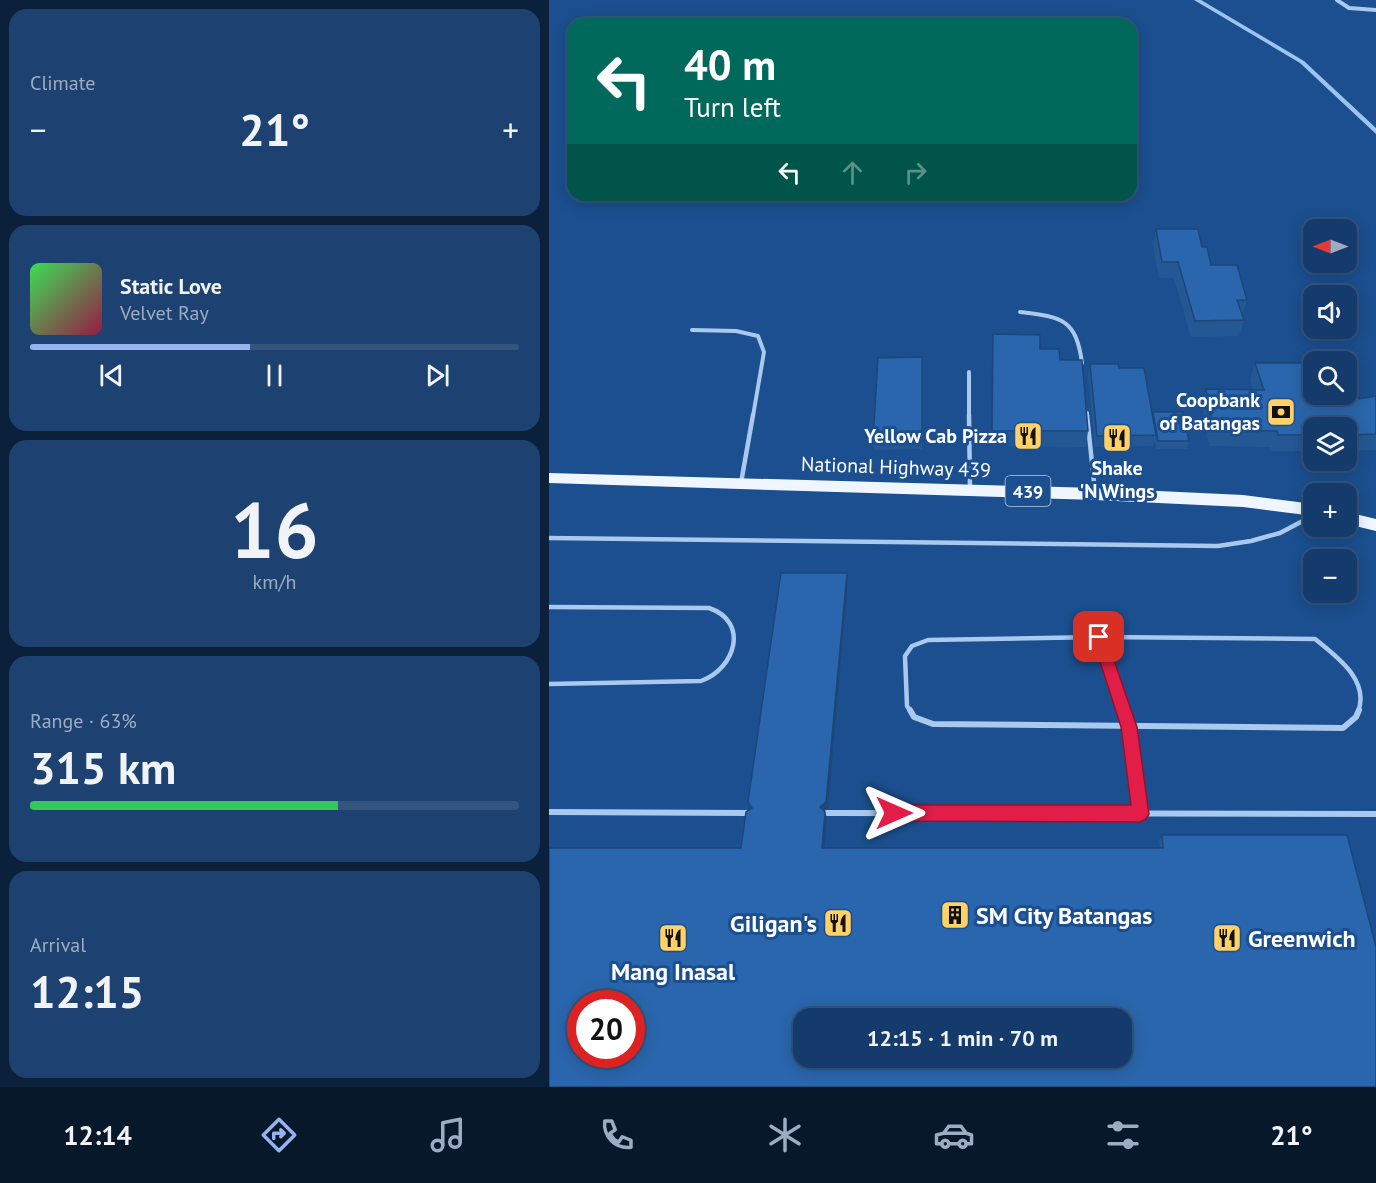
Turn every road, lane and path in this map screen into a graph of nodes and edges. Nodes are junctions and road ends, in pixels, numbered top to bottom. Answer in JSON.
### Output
{"nodes":[{"id":1,"x":1337,"y":0,"type":"edge"},
{"id":2,"x":1376,"y":10,"type":"edge"},
{"id":3,"x":1020,"y":312,"type":"dead end"},
{"id":4,"x":692,"y":330,"type":"dead end"},
{"id":5,"x":1082,"y":365,"type":"edge"},
{"id":6,"x":969,"y":372,"type":"dead end"},
{"id":7,"x":1087,"y":412,"type":"edge"},
{"id":8,"x":549,"y":478,"type":"edge"},
{"id":9,"x":741,"y":483,"type":"junction"},
{"id":10,"x":970,"y":489,"type":"junction"},
{"id":11,"x":1095,"y":494,"type":"junction"},
{"id":12,"x":1303,"y":511,"type":"edge"},
{"id":13,"x":1303,"y":519,"type":"edge"},
{"id":14,"x":1357,"y":520,"type":"edge"},
{"id":15,"x":1376,"y":525,"type":"edge"},
{"id":16,"x":549,"y":538,"type":"edge"},
{"id":17,"x":549,"y":607,"type":"edge"},
{"id":18,"x":1099,"y":637,"type":"junction"},
{"id":19,"x":549,"y":684,"type":"edge"},
{"id":20,"x":1129,"y":727,"type":"junction"},
{"id":21,"x":549,"y":812,"type":"edge"},
{"id":22,"x":750,"y":813,"type":"edge"},
{"id":23,"x":827,"y":813,"type":"edge"},
{"id":24,"x":1140,"y":814,"type":"junction"},
{"id":25,"x":1376,"y":814,"type":"edge"}],
"edges":[{"from":1,"to":2,"type":"street"},
{"from":3,"to":5,"type":"lane"},
{"from":4,"to":9,"type":"lane"},
{"from":6,"to":10,"type":"lane"},
{"from":7,"to":11,"type":"lane"},
{"from":8,"to":9,"type":"main road","name":"National Highway 439","number":"439"},
{"from":9,"to":10,"type":"main road","name":"National Highway 439","number":"439"},
{"from":10,"to":11,"type":"main road","name":"National Highway 439","number":"439"},
{"from":11,"to":12,"type":"main road","name":"National Highway 439","number":"439"},
{"from":13,"to":16,"type":"lane"},
{"from":14,"to":15,"type":"main road"},
{"from":17,"to":19,"type":"lane"},
{"from":18,"to":20,"type":"lane"},
{"from":18,"to":20,"type":"lane"},
{"from":18,"to":20,"type":"lane"},
{"from":20,"to":24,"type":"lane"},
{"from":21,"to":22,"type":"lane"},
{"from":23,"to":24,"type":"lane"},
{"from":24,"to":25,"type":"lane"}]}
